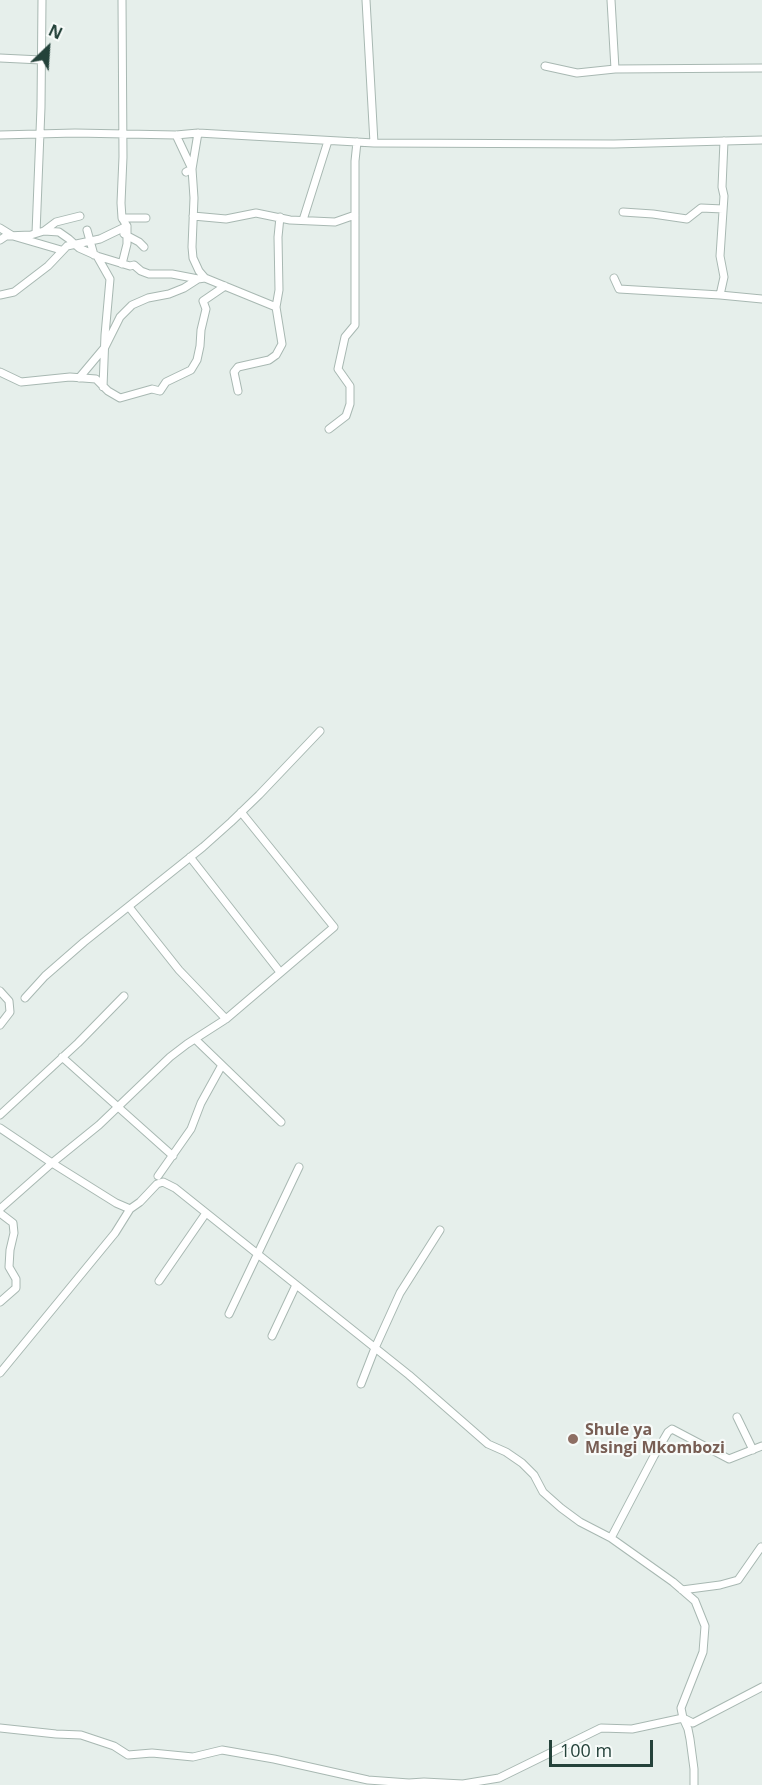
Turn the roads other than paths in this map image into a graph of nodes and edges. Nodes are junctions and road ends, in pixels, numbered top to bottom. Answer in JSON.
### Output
{"nodes":[{"id":1,"x":42,"y":0,"type":"edge"},
{"id":2,"x":122,"y":0,"type":"edge"},
{"id":3,"x":366,"y":0,"type":"edge"},
{"id":4,"x":611,"y":0,"type":"edge"},
{"id":5,"x":0,"y":58,"type":"edge"},
{"id":6,"x":41,"y":60,"type":"junction"},
{"id":7,"x":545,"y":66,"type":"dead end"},
{"id":8,"x":762,"y":68,"type":"edge"},
{"id":9,"x":615,"y":69,"type":"junction"},
{"id":10,"x":198,"y":133,"type":"junction"},
{"id":11,"x":40,"y":134,"type":"junction"},
{"id":12,"x":122,"y":134,"type":"junction"},
{"id":13,"x":0,"y":135,"type":"edge"},
{"id":14,"x":176,"y":135,"type":"junction"},
{"id":15,"x":762,"y":140,"type":"edge"},
{"id":16,"x":328,"y":141,"type":"junction"},
{"id":17,"x":724,"y":141,"type":"junction"},
{"id":18,"x":357,"y":142,"type":"junction"},
{"id":19,"x":374,"y":144,"type":"junction"},
{"id":20,"x":189,"y":171,"type":"junction"},
{"id":21,"x":723,"y":209,"type":"junction"},
{"id":22,"x":622,"y":212,"type":"dead end"},
{"id":23,"x":355,"y":215,"type":"junction"},
{"id":24,"x":80,"y":216,"type":"dead end"},
{"id":25,"x":193,"y":216,"type":"junction"},
{"id":26,"x":280,"y":217,"type":"junction"},
{"id":27,"x":122,"y":218,"type":"junction"},
{"id":28,"x":146,"y":218,"type":"dead end"},
{"id":29,"x":303,"y":220,"type":"junction"},
{"id":30,"x":57,"y":222,"type":"junction"},
{"id":31,"x":127,"y":226,"type":"junction"},
{"id":32,"x":0,"y":228,"type":"edge"},
{"id":33,"x":87,"y":230,"type":"dead end"},
{"id":34,"x":117,"y":230,"type":"junction"},
{"id":35,"x":40,"y":232,"type":"junction"},
{"id":36,"x":59,"y":232,"type":"junction"},
{"id":37,"x":127,"y":235,"type":"junction"},
{"id":38,"x":13,"y":236,"type":"junction"},
{"id":39,"x":0,"y":240,"type":"edge"},
{"id":40,"x":91,"y":240,"type":"junction"},
{"id":41,"x":74,"y":245,"type":"junction"},
{"id":42,"x":144,"y":247,"type":"dead end"},
{"id":43,"x":61,"y":250,"type":"junction"},
{"id":44,"x":95,"y":256,"type":"junction"},
{"id":45,"x":122,"y":264,"type":"junction"},
{"id":46,"x":202,"y":278,"type":"junction"},
{"id":47,"x":614,"y":278,"type":"dead end"},
{"id":48,"x":225,"y":286,"type":"junction"},
{"id":49,"x":0,"y":295,"type":"edge"},
{"id":50,"x":720,"y":295,"type":"junction"},
{"id":51,"x":762,"y":299,"type":"edge"},
{"id":52,"x":276,"y":307,"type":"junction"},
{"id":53,"x":105,"y":347,"type":"junction"},
{"id":54,"x":0,"y":372,"type":"edge"},
{"id":55,"x":79,"y":378,"type":"junction"},
{"id":56,"x":103,"y":387,"type":"junction"},
{"id":57,"x":238,"y":391,"type":"dead end"},
{"id":58,"x":329,"y":429,"type":"dead end"},
{"id":59,"x":320,"y":731,"type":"dead end"},
{"id":60,"x":241,"y":812,"type":"junction"},
{"id":61,"x":190,"y":857,"type":"junction"},
{"id":62,"x":129,"y":907,"type":"junction"},
{"id":63,"x":280,"y":972,"type":"junction"},
{"id":64,"x":0,"y":991,"type":"edge"},
{"id":65,"x":124,"y":996,"type":"dead end"},
{"id":66,"x":25,"y":998,"type":"dead end"},
{"id":67,"x":226,"y":1019,"type":"junction"},
{"id":68,"x":0,"y":1025,"type":"edge"},
{"id":69,"x":195,"y":1039,"type":"junction"},
{"id":70,"x":62,"y":1057,"type":"junction"},
{"id":71,"x":222,"y":1065,"type":"junction"},
{"id":72,"x":118,"y":1107,"type":"junction"},
{"id":73,"x":0,"y":1115,"type":"edge"},
{"id":74,"x":281,"y":1122,"type":"dead end"},
{"id":75,"x":0,"y":1128,"type":"edge"},
{"id":76,"x":172,"y":1156,"type":"junction"},
{"id":77,"x":52,"y":1163,"type":"junction"},
{"id":78,"x":299,"y":1167,"type":"dead end"},
{"id":79,"x":158,"y":1176,"type":"dead end"},
{"id":80,"x":130,"y":1209,"type":"junction"},
{"id":81,"x":0,"y":1211,"type":"edge"},
{"id":82,"x":206,"y":1213,"type":"junction"},
{"id":83,"x":440,"y":1230,"type":"dead end"},
{"id":84,"x":257,"y":1254,"type":"junction"},
{"id":85,"x":159,"y":1281,"type":"dead end"},
{"id":86,"x":296,"y":1285,"type":"junction"},
{"id":87,"x":0,"y":1302,"type":"edge"},
{"id":88,"x":229,"y":1314,"type":"dead end"},
{"id":89,"x":272,"y":1335,"type":"dead end"},
{"id":90,"x":375,"y":1348,"type":"junction"},
{"id":91,"x":0,"y":1373,"type":"edge"},
{"id":92,"x":361,"y":1384,"type":"dead end"},
{"id":93,"x":737,"y":1417,"type":"dead end"},
{"id":94,"x":762,"y":1446,"type":"edge"},
{"id":95,"x":753,"y":1450,"type":"junction"},
{"id":96,"x":611,"y":1538,"type":"junction"},
{"id":97,"x":761,"y":1547,"type":"edge"},
{"id":98,"x":682,"y":1590,"type":"junction"},
{"id":99,"x":762,"y":1687,"type":"edge"},
{"id":100,"x":683,"y":1718,"type":"junction"},
{"id":101,"x":0,"y":1728,"type":"edge"},
{"id":102,"x":694,"y":1785,"type":"edge"}],
"edges":[{"from":1,"to":6,"type":"street"},
{"from":2,"to":12,"type":"street"},
{"from":3,"to":19,"type":"street"},
{"from":4,"to":9,"type":"street"},
{"from":5,"to":6,"type":"street"},
{"from":6,"to":11,"type":"street"},
{"from":7,"to":9,"type":"street"},
{"from":8,"to":9,"type":"street"},
{"from":10,"to":14,"type":"street"},
{"from":10,"to":16,"type":"street"},
{"from":10,"to":20,"type":"street"},
{"from":11,"to":12,"type":"street"},
{"from":11,"to":13,"type":"street"},
{"from":11,"to":35,"type":"street"},
{"from":12,"to":14,"type":"street"},
{"from":12,"to":27,"type":"street"},
{"from":14,"to":20,"type":"street"},
{"from":15,"to":17,"type":"street"},
{"from":16,"to":18,"type":"street"},
{"from":16,"to":29,"type":"street"},
{"from":17,"to":19,"type":"street"},
{"from":17,"to":21,"type":"street"},
{"from":18,"to":19,"type":"street"},
{"from":18,"to":23,"type":"street"},
{"from":20,"to":25,"type":"street"},
{"from":21,"to":22,"type":"street"},
{"from":21,"to":50,"type":"street"},
{"from":23,"to":29,"type":"street"},
{"from":23,"to":58,"type":"street"},
{"from":24,"to":30,"type":"street"},
{"from":25,"to":26,"type":"street"},
{"from":25,"to":46,"type":"street"},
{"from":26,"to":29,"type":"street"},
{"from":26,"to":52,"type":"street"},
{"from":27,"to":28,"type":"street"},
{"from":27,"to":31,"type":"street"},
{"from":30,"to":35,"type":"street"},
{"from":30,"to":36,"type":"street"},
{"from":31,"to":34,"type":"street"},
{"from":31,"to":37,"type":"street"},
{"from":32,"to":38,"type":"street"},
{"from":33,"to":40,"type":"street"},
{"from":34,"to":37,"type":"street"},
{"from":34,"to":40,"type":"street"},
{"from":35,"to":36,"type":"street"},
{"from":35,"to":38,"type":"street"},
{"from":36,"to":41,"type":"street"},
{"from":37,"to":42,"type":"street"},
{"from":37,"to":45,"type":"street"},
{"from":38,"to":39,"type":"street"},
{"from":38,"to":43,"type":"street"},
{"from":40,"to":41,"type":"street"},
{"from":40,"to":44,"type":"street"},
{"from":41,"to":43,"type":"street"},
{"from":41,"to":44,"type":"street"},
{"from":43,"to":49,"type":"street"},
{"from":44,"to":45,"type":"street"},
{"from":44,"to":53,"type":"street"},
{"from":45,"to":46,"type":"street"},
{"from":46,"to":48,"type":"street"},
{"from":46,"to":53,"type":"street"},
{"from":47,"to":50,"type":"street"},
{"from":48,"to":52,"type":"street"},
{"from":48,"to":56,"type":"street"},
{"from":50,"to":51,"type":"street"},
{"from":52,"to":57,"type":"street"},
{"from":53,"to":55,"type":"street"},
{"from":53,"to":56,"type":"street"},
{"from":54,"to":55,"type":"street"},
{"from":55,"to":56,"type":"street"},
{"from":59,"to":60,"type":"street"},
{"from":60,"to":61,"type":"street"},
{"from":60,"to":63,"type":"street"},
{"from":61,"to":62,"type":"street"},
{"from":61,"to":63,"type":"street"},
{"from":62,"to":66,"type":"street"},
{"from":62,"to":67,"type":"street"},
{"from":63,"to":67,"type":"street"},
{"from":64,"to":68,"type":"street"},
{"from":65,"to":70,"type":"street"},
{"from":67,"to":69,"type":"street"},
{"from":69,"to":71,"type":"street"},
{"from":69,"to":72,"type":"street"},
{"from":70,"to":72,"type":"street"},
{"from":70,"to":73,"type":"street"},
{"from":71,"to":74,"type":"street"},
{"from":71,"to":76,"type":"street"},
{"from":72,"to":76,"type":"street"},
{"from":72,"to":77,"type":"street"},
{"from":75,"to":77,"type":"street"},
{"from":76,"to":79,"type":"street"},
{"from":77,"to":80,"type":"street"},
{"from":77,"to":81,"type":"street"},
{"from":78,"to":84,"type":"street"},
{"from":80,"to":82,"type":"street"},
{"from":80,"to":91,"type":"street"},
{"from":81,"to":87,"type":"street"},
{"from":82,"to":84,"type":"street"},
{"from":82,"to":85,"type":"street"},
{"from":83,"to":90,"type":"street"},
{"from":84,"to":86,"type":"street"},
{"from":84,"to":88,"type":"street"},
{"from":86,"to":89,"type":"street"},
{"from":86,"to":90,"type":"street"},
{"from":90,"to":92,"type":"street"},
{"from":90,"to":96,"type":"street"},
{"from":93,"to":95,"type":"street"},
{"from":94,"to":95,"type":"street"},
{"from":95,"to":96,"type":"street"},
{"from":96,"to":98,"type":"street"},
{"from":97,"to":98,"type":"street"},
{"from":98,"to":100,"type":"street"},
{"from":99,"to":100,"type":"street"},
{"from":100,"to":101,"type":"street"},
{"from":100,"to":102,"type":"street"}]}
